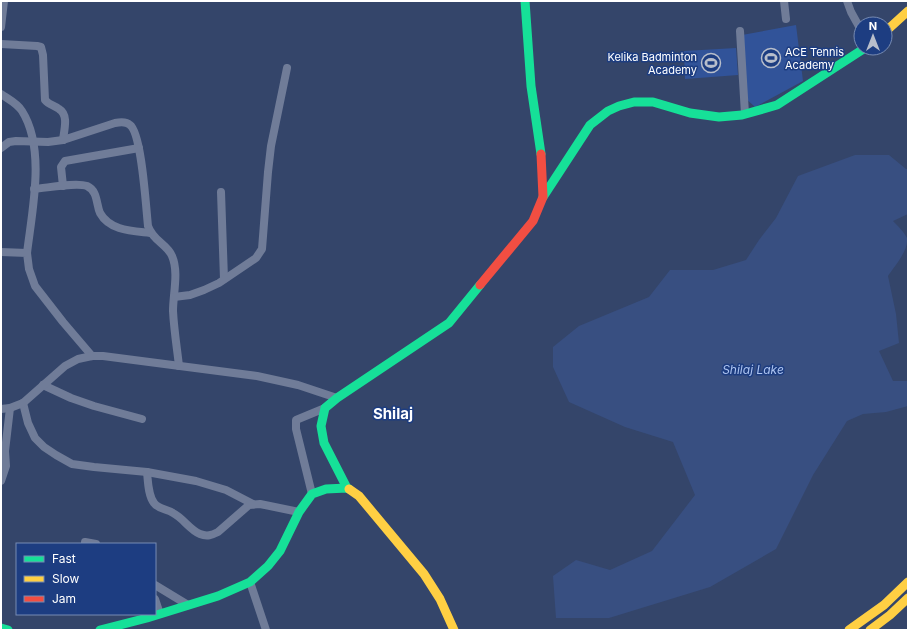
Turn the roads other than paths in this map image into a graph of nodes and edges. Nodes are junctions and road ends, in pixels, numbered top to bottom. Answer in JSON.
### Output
{"nodes":[{"id":1,"x":4,"y":1,"type":"edge"},
{"id":2,"x":525,"y":1,"type":"edge"},
{"id":3,"x":784,"y":1,"type":"edge"},
{"id":4,"x":847,"y":1,"type":"edge"},
{"id":5,"x":908,"y":11,"type":"edge"},
{"id":6,"x":853,"y":17,"type":"edge"},
{"id":7,"x":786,"y":19,"type":"dead end"},
{"id":8,"x":893,"y":25,"type":"edge"},
{"id":9,"x":1,"y":27,"type":"edge"},
{"id":10,"x":740,"y":31,"type":"dead end"},
{"id":11,"x":1,"y":44,"type":"edge"},
{"id":12,"x":853,"y":56,"type":"edge"},
{"id":13,"x":287,"y":68,"type":"dead end"},
{"id":14,"x":1,"y":94,"type":"edge"},
{"id":15,"x":745,"y":114,"type":"junction"},
{"id":16,"x":63,"y":140,"type":"junction"},
{"id":17,"x":33,"y":142,"type":"junction"},
{"id":18,"x":1,"y":148,"type":"edge"},
{"id":19,"x":138,"y":148,"type":"junction"},
{"id":20,"x":63,"y":186,"type":"junction"},
{"id":21,"x":34,"y":189,"type":"junction"},
{"id":22,"x":221,"y":192,"type":"dead end"},
{"id":23,"x":543,"y":197,"type":"junction"},
{"id":24,"x":150,"y":233,"type":"junction"},
{"id":25,"x":1,"y":251,"type":"edge"},
{"id":26,"x":27,"y":253,"type":"junction"},
{"id":27,"x":224,"y":279,"type":"junction"},
{"id":28,"x":174,"y":297,"type":"junction"},
{"id":29,"x":92,"y":356,"type":"junction"},
{"id":30,"x":179,"y":366,"type":"junction"},
{"id":31,"x":44,"y":385,"type":"junction"},
{"id":32,"x":337,"y":398,"type":"junction"},
{"id":33,"x":23,"y":403,"type":"junction"},
{"id":34,"x":10,"y":408,"type":"junction"},
{"id":35,"x":325,"y":408,"type":"junction"},
{"id":36,"x":1,"y":409,"type":"edge"},
{"id":37,"x":142,"y":419,"type":"dead end"},
{"id":38,"x":147,"y":472,"type":"junction"},
{"id":39,"x":1,"y":481,"type":"edge"},
{"id":40,"x":347,"y":488,"type":"junction"},
{"id":41,"x":312,"y":494,"type":"junction"},
{"id":42,"x":253,"y":504,"type":"junction"},
{"id":43,"x":299,"y":512,"type":"junction"},
{"id":44,"x":85,"y":542,"type":"dead end"},
{"id":45,"x":90,"y":543,"type":"edge"},
{"id":46,"x":250,"y":582,"type":"junction"},
{"id":47,"x":908,"y":582,"type":"edge"},
{"id":48,"x":156,"y":586,"type":"edge"},
{"id":49,"x":908,"y":598,"type":"edge"},
{"id":50,"x":156,"y":602,"type":"edge"},
{"id":51,"x":188,"y":605,"type":"junction"},
{"id":52,"x":160,"y":614,"type":"junction"},
{"id":53,"x":1,"y":628,"type":"edge"},
{"id":54,"x":8,"y":630,"type":"edge"},
{"id":55,"x":100,"y":630,"type":"edge"},
{"id":56,"x":266,"y":630,"type":"edge"},
{"id":57,"x":454,"y":630,"type":"edge"},
{"id":58,"x":849,"y":630,"type":"edge"},
{"id":59,"x":870,"y":630,"type":"edge"}],
"edges":[{"from":1,"to":9,"type":"street"},
{"from":2,"to":23,"type":"street"},
{"from":3,"to":7,"type":"street"},
{"from":4,"to":6,"type":"street"},
{"from":5,"to":8,"type":"street"},
{"from":10,"to":15,"type":"street"},
{"from":11,"to":16,"type":"street"},
{"from":12,"to":15,"type":"street"},
{"from":13,"to":27,"type":"street"},
{"from":14,"to":17,"type":"street"},
{"from":15,"to":23,"type":"street"},
{"from":16,"to":17,"type":"street"},
{"from":16,"to":19,"type":"street"},
{"from":17,"to":18,"type":"street"},
{"from":17,"to":21,"type":"street"},
{"from":19,"to":20,"type":"street"},
{"from":19,"to":24,"type":"street"},
{"from":20,"to":21,"type":"street"},
{"from":20,"to":24,"type":"street"},
{"from":21,"to":26,"type":"street"},
{"from":22,"to":27,"type":"street"},
{"from":23,"to":32,"type":"street"},
{"from":24,"to":28,"type":"street"},
{"from":25,"to":26,"type":"street"},
{"from":26,"to":29,"type":"street"},
{"from":27,"to":28,"type":"street"},
{"from":28,"to":30,"type":"street"},
{"from":29,"to":30,"type":"street"},
{"from":29,"to":31,"type":"street"},
{"from":30,"to":32,"type":"street"},
{"from":31,"to":33,"type":"street"},
{"from":31,"to":37,"type":"street"},
{"from":32,"to":35,"type":"street"},
{"from":33,"to":34,"type":"street"},
{"from":33,"to":38,"type":"street"},
{"from":34,"to":36,"type":"street"},
{"from":34,"to":39,"type":"street"},
{"from":35,"to":40,"type":"street"},
{"from":35,"to":41,"type":"street"},
{"from":38,"to":42,"type":"street"},
{"from":38,"to":42,"type":"street"},
{"from":40,"to":41,"type":"street"},
{"from":40,"to":57,"type":"street"},
{"from":41,"to":43,"type":"street"},
{"from":42,"to":43,"type":"street"},
{"from":43,"to":46,"type":"street"},
{"from":44,"to":45,"type":"street"},
{"from":46,"to":51,"type":"street"},
{"from":46,"to":56,"type":"street"},
{"from":47,"to":58,"type":"street"},
{"from":48,"to":51,"type":"street"},
{"from":49,"to":59,"type":"street"},
{"from":50,"to":52,"type":"street"},
{"from":51,"to":52,"type":"street"},
{"from":52,"to":55,"type":"street"},
{"from":53,"to":54,"type":"street"}]}
